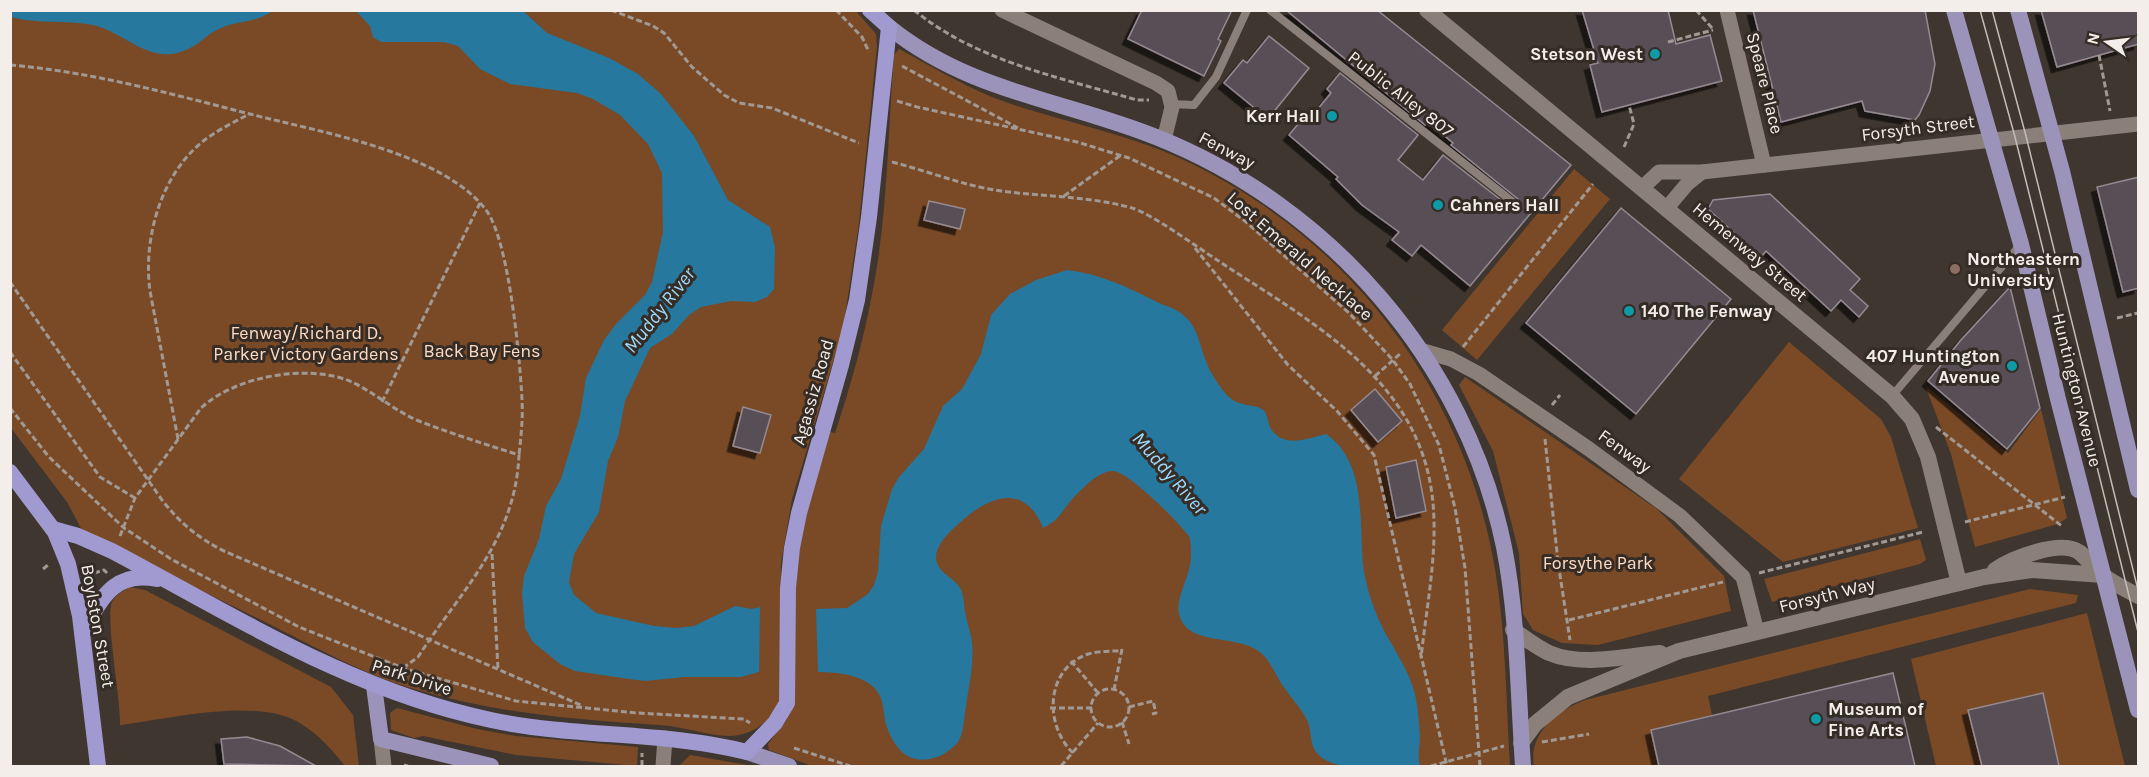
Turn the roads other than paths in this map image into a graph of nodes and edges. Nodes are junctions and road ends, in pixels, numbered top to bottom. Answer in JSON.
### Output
{"nodes":[{"id":1,"x":870,"y":10,"type":"edge"},
{"id":2,"x":1002,"y":10,"type":"edge"},
{"id":3,"x":1247,"y":10,"type":"edge"},
{"id":4,"x":1270,"y":10,"type":"edge"},
{"id":5,"x":1427,"y":10,"type":"edge"},
{"id":6,"x":1727,"y":10,"type":"edge"},
{"id":7,"x":1954,"y":10,"type":"edge"},
{"id":8,"x":2018,"y":10,"type":"edge"},
{"id":9,"x":889,"y":27,"type":"junction"},
{"id":10,"x":1163,"y":102,"type":"junction"},
{"id":11,"x":2139,"y":124,"type":"edge"},
{"id":12,"x":2052,"y":133,"type":"junction"},
{"id":13,"x":1991,"y":139,"type":"junction"},
{"id":14,"x":1164,"y":140,"type":"junction"},
{"id":15,"x":1764,"y":165,"type":"junction"},
{"id":16,"x":1702,"y":172,"type":"junction"},
{"id":17,"x":1642,"y":188,"type":"junction"},
{"id":18,"x":1512,"y":202,"type":"dead end"},
{"id":19,"x":1666,"y":208,"type":"junction"},
{"id":20,"x":2022,"y":244,"type":"junction"},
{"id":21,"x":1412,"y":351,"type":"junction"},
{"id":22,"x":1892,"y":396,"type":"junction"},
{"id":23,"x":10,"y":472,"type":"edge"},
{"id":24,"x":2139,"y":490,"type":"edge"},
{"id":25,"x":53,"y":529,"type":"junction"},
{"id":26,"x":2103,"y":575,"type":"junction"},
{"id":27,"x":1984,"y":577,"type":"junction"},
{"id":28,"x":167,"y":581,"type":"junction"},
{"id":29,"x":1959,"y":583,"type":"junction"},
{"id":30,"x":2139,"y":596,"type":"edge"},
{"id":31,"x":1513,"y":630,"type":"junction"},
{"id":32,"x":82,"y":632,"type":"junction"},
{"id":33,"x":1757,"y":632,"type":"junction"},
{"id":34,"x":1679,"y":651,"type":"junction"},
{"id":35,"x":374,"y":686,"type":"junction"},
{"id":36,"x":2139,"y":710,"type":"edge"},
{"id":37,"x":665,"y":738,"type":"junction"},
{"id":38,"x":381,"y":739,"type":"junction"},
{"id":39,"x":1522,"y":743,"type":"junction"},
{"id":40,"x":747,"y":752,"type":"junction"},
{"id":41,"x":98,"y":766,"type":"edge"},
{"id":42,"x":384,"y":766,"type":"edge"},
{"id":43,"x":491,"y":766,"type":"edge"},
{"id":44,"x":663,"y":766,"type":"edge"},
{"id":45,"x":789,"y":766,"type":"edge"},
{"id":46,"x":1522,"y":766,"type":"edge"}],
"edges":[{"from":1,"to":9,"type":"highway","name":"Fenway"},
{"from":2,"to":10,"type":"street"},
{"from":3,"to":10,"type":"lane"},
{"from":4,"to":18,"type":"lane","name":"Public Alley 807"},
{"from":5,"to":17,"type":"main road","name":"Hemenway Street"},
{"from":6,"to":15,"type":"street","name":"Speare Place"},
{"from":7,"to":13,"type":"main road","name":"Huntington Avenue"},
{"from":8,"to":12,"type":"main road","name":"Huntington Avenue"},
{"from":9,"to":14,"type":"main road","name":"Fenway"},
{"from":9,"to":40,"type":"highway","name":"Agassiz Road"},
{"from":10,"to":14,"type":"street"},
{"from":11,"to":12,"type":"street","name":"Forsyth Street"},
{"from":12,"to":13,"type":"street","name":"Forsyth Street"},
{"from":12,"to":24,"type":"main road","name":"Huntington Avenue"},
{"from":13,"to":15,"type":"street","name":"Forsyth Street"},
{"from":13,"to":20,"type":"main road","name":"Huntington Avenue"},
{"from":14,"to":21,"type":"main road","name":"Fenway"},
{"from":15,"to":16,"type":"street","name":"Forsyth Street"},
{"from":16,"to":17,"type":"street","name":"Forsyth Street"},
{"from":16,"to":19,"type":"street"},
{"from":17,"to":19,"type":"main road","name":"Hemenway Street"},
{"from":19,"to":22,"type":"main road","name":"Hemenway Street"},
{"from":20,"to":22,"type":"lane"},
{"from":20,"to":26,"type":"main road","name":"Huntington Avenue"},
{"from":21,"to":31,"type":"main road","name":"Fenway"},
{"from":21,"to":33,"type":"street","name":"Fenway"},
{"from":22,"to":29,"type":"main road","name":"Hemenway Street"},
{"from":23,"to":25,"type":"highway","name":"Boylston Street"},
{"from":25,"to":28,"type":"highway","name":"Park Drive"},
{"from":25,"to":32,"type":"highway","name":"Boylston Street"},
{"from":26,"to":27,"type":"main road","name":"Forsyth Way"},
{"from":26,"to":27,"type":"main road","name":"Forsyth Way"},
{"from":26,"to":30,"type":"main road","name":"Forsyth Way"},
{"from":26,"to":36,"type":"main road","name":"Huntington Avenue"},
{"from":27,"to":29,"type":"main road","name":"Forsyth Way"},
{"from":28,"to":32,"type":"highway"},
{"from":28,"to":35,"type":"highway","name":"Park Drive"},
{"from":29,"to":33,"type":"main road","name":"Forsyth Way"},
{"from":31,"to":34,"type":"main road","name":"Forsyth Way"},
{"from":31,"to":39,"type":"main road","name":"Fenway"},
{"from":32,"to":41,"type":"highway","name":"Boylston Street"},
{"from":33,"to":34,"type":"main road","name":"Forsyth Way"},
{"from":34,"to":39,"type":"main road","name":"Forsyth Way"},
{"from":35,"to":37,"type":"highway","name":"Park Drive"},
{"from":35,"to":38,"type":"main road"},
{"from":37,"to":40,"type":"highway","name":"Park Drive"},
{"from":37,"to":44,"type":"street"},
{"from":38,"to":42,"type":"street"},
{"from":38,"to":43,"type":"main road"},
{"from":39,"to":46,"type":"main road","name":"Fenway"},
{"from":40,"to":45,"type":"main road","name":"Park Drive"}]}
